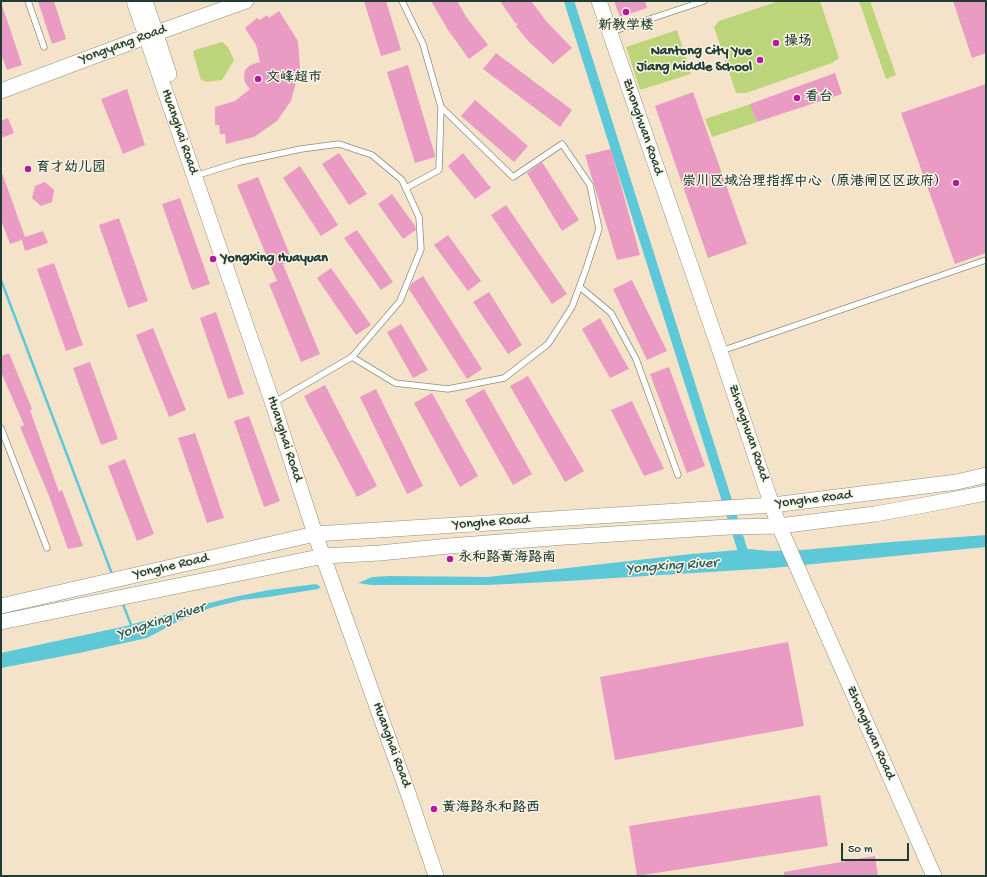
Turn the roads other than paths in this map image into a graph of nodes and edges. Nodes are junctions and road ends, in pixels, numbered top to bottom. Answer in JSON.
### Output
{"nodes":[{"id":1,"x":28,"y":1,"type":"edge"},
{"id":2,"x":134,"y":1,"type":"edge"},
{"id":3,"x":145,"y":1,"type":"edge"},
{"id":4,"x":246,"y":1,"type":"edge"},
{"id":5,"x":402,"y":1,"type":"edge"},
{"id":6,"x":599,"y":1,"type":"edge"},
{"id":7,"x":704,"y":1,"type":"edge"},
{"id":8,"x":609,"y":32,"type":"junction"},
{"id":9,"x":150,"y":35,"type":"junction"},
{"id":10,"x":44,"y":47,"type":"dead end"},
{"id":11,"x":1,"y":92,"type":"edge"},
{"id":12,"x":441,"y":106,"type":"junction"},
{"id":13,"x":198,"y":175,"type":"junction"},
{"id":14,"x":406,"y":188,"type":"junction"},
{"id":15,"x":986,"y":260,"type":"edge"},
{"id":16,"x":580,"y":286,"type":"junction"},
{"id":17,"x":720,"y":352,"type":"junction"},
{"id":18,"x":352,"y":357,"type":"junction"},
{"id":19,"x":276,"y":400,"type":"junction"},
{"id":20,"x":1,"y":428,"type":"edge"},
{"id":21,"x":986,"y":474,"type":"edge"},
{"id":22,"x":678,"y":475,"type":"dead end"},
{"id":23,"x":986,"y":493,"type":"edge"},
{"id":24,"x":773,"y":505,"type":"junction"},
{"id":25,"x":779,"y":526,"type":"junction"},
{"id":26,"x":320,"y":534,"type":"junction"},
{"id":27,"x":47,"y":548,"type":"dead end"},
{"id":28,"x":328,"y":556,"type":"junction"},
{"id":29,"x":1,"y":606,"type":"edge"},
{"id":30,"x":1,"y":622,"type":"edge"},
{"id":31,"x":436,"y":876,"type":"edge"},
{"id":32,"x":444,"y":876,"type":"edge"},
{"id":33,"x":934,"y":876,"type":"edge"}],
"edges":[{"from":1,"to":10,"type":"lane"},
{"from":2,"to":9,"type":"main road","name":"Huanghai Road"},
{"from":3,"to":9,"type":"main road","name":"Huanghai Road"},
{"from":4,"to":9,"type":"main road","name":"Yongyang Road"},
{"from":5,"to":12,"type":"lane"},
{"from":6,"to":8,"type":"main road","name":"Zhonghuan Road"},
{"from":7,"to":8,"type":"lane"},
{"from":8,"to":17,"type":"main road","name":"Zhonghuan Road"},
{"from":9,"to":11,"type":"main road","name":"Yongyang Road"},
{"from":9,"to":13,"type":"main road","name":"Huanghai Road"},
{"from":12,"to":14,"type":"lane"},
{"from":12,"to":16,"type":"lane"},
{"from":13,"to":14,"type":"lane"},
{"from":13,"to":19,"type":"main road","name":"Huanghai Road"},
{"from":14,"to":18,"type":"lane"},
{"from":15,"to":17,"type":"lane"},
{"from":16,"to":18,"type":"lane"},
{"from":16,"to":22,"type":"lane"},
{"from":17,"to":24,"type":"main road","name":"Zhonghuan Road"},
{"from":18,"to":19,"type":"lane"},
{"from":19,"to":26,"type":"main road","name":"Huanghai Road"},
{"from":20,"to":27,"type":"lane"},
{"from":21,"to":24,"type":"main road","name":"Yonghe Road"},
{"from":23,"to":25,"type":"main road","name":"Yonghe Road"},
{"from":24,"to":25,"type":"main road","name":"Zhonghuan Road"},
{"from":24,"to":26,"type":"main road","name":"Yonghe Road"},
{"from":25,"to":28,"type":"main road","name":"Yonghe Road"},
{"from":25,"to":33,"type":"main road","name":"Zhonghuan Road"},
{"from":26,"to":28,"type":"main road","name":"Huanghai Road"},
{"from":26,"to":29,"type":"main road","name":"Yonghe Road"},
{"from":28,"to":30,"type":"main road","name":"Yonghe Road"},
{"from":28,"to":31,"type":"main road","name":"Huanghai Road"},
{"from":28,"to":32,"type":"main road","name":"Huanghai Road"}]}
